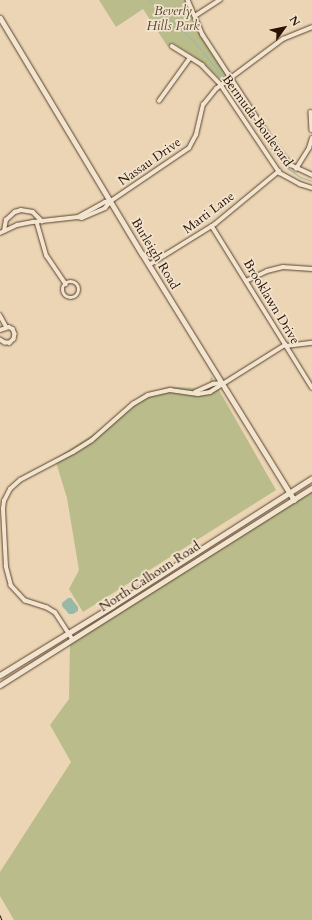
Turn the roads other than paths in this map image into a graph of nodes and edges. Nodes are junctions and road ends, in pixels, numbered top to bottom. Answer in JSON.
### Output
{"nodes":[{"id":1,"x":188,"y":0,"type":"edge"},
{"id":2,"x":220,"y":0,"type":"edge"},
{"id":3,"x":195,"y":16,"type":"junction"},
{"id":4,"x":0,"y":18,"type":"edge"},
{"id":5,"x":312,"y":27,"type":"edge"},
{"id":6,"x":172,"y":46,"type":"dead end"},
{"id":7,"x":190,"y":58,"type":"junction"},
{"id":8,"x":230,"y":79,"type":"junction"},
{"id":9,"x":222,"y":84,"type":"junction"},
{"id":10,"x":159,"y":101,"type":"dead end"},
{"id":11,"x":312,"y":112,"type":"edge"},
{"id":12,"x":312,"y":130,"type":"edge"},
{"id":13,"x":312,"y":138,"type":"edge"},
{"id":14,"x":296,"y":169,"type":"junction"},
{"id":15,"x":279,"y":171,"type":"junction"},
{"id":16,"x":312,"y":175,"type":"edge"},
{"id":17,"x":312,"y":188,"type":"edge"},
{"id":18,"x":111,"y":201,"type":"junction"},
{"id":19,"x":42,"y":221,"type":"junction"},
{"id":20,"x":37,"y":222,"type":"junction"},
{"id":21,"x":212,"y":226,"type":"junction"},
{"id":22,"x":4,"y":231,"type":"junction"},
{"id":23,"x":0,"y":233,"type":"edge"},
{"id":24,"x":149,"y":265,"type":"junction"},
{"id":25,"x":312,"y":269,"type":"edge"},
{"id":26,"x":246,"y":281,"type":"junction"},
{"id":27,"x":66,"y":284,"type":"junction"},
{"id":28,"x":0,"y":316,"type":"edge"},
{"id":29,"x":6,"y":326,"type":"junction"},
{"id":30,"x":0,"y":330,"type":"edge"},
{"id":31,"x":0,"y":340,"type":"edge"},
{"id":32,"x":312,"y":342,"type":"edge"},
{"id":33,"x":285,"y":345,"type":"junction"},
{"id":34,"x":221,"y":383,"type":"junction"},
{"id":35,"x":312,"y":387,"type":"edge"},
{"id":36,"x":194,"y":392,"type":"junction"},
{"id":37,"x":312,"y":478,"type":"edge"},
{"id":38,"x":312,"y":488,"type":"edge"},
{"id":39,"x":289,"y":493,"type":"junction"},
{"id":40,"x":294,"y":500,"type":"junction"},
{"id":41,"x":68,"y":632,"type":"junction"},
{"id":42,"x":72,"y":640,"type":"junction"},
{"id":43,"x":0,"y":675,"type":"edge"},
{"id":44,"x":0,"y":685,"type":"edge"}],
"edges":[{"from":1,"to":3,"type":"street","name":"Bermuda Boulevard"},
{"from":2,"to":3,"type":"street"},
{"from":3,"to":8,"type":"street","name":"Bermuda Boulevard"},
{"from":4,"to":18,"type":"main road","name":"Burleigh Road"},
{"from":5,"to":8,"type":"street","name":"Nassau Drive"},
{"from":6,"to":7,"type":"street","name":"Bermuda Boulevard"},
{"from":7,"to":9,"type":"street","name":"Bermuda Boulevard"},
{"from":7,"to":10,"type":"street"},
{"from":8,"to":9,"type":"street","name":"Nassau Drive"},
{"from":8,"to":14,"type":"street","name":"Bermuda Boulevard"},
{"from":9,"to":15,"type":"street","name":"Bermuda Boulevard"},
{"from":9,"to":18,"type":"street","name":"Nassau Drive"},
{"from":11,"to":12,"type":"street"},
{"from":13,"to":14,"type":"street"},
{"from":14,"to":16,"type":"street","name":"Bermuda Boulevard"},
{"from":15,"to":17,"type":"street","name":"Bermuda Boulevard"},
{"from":15,"to":21,"type":"street","name":"Marti Lane"},
{"from":18,"to":19,"type":"street","name":"Nassau Drive"},
{"from":18,"to":24,"type":"main road","name":"Burleigh Road"},
{"from":19,"to":20,"type":"street","name":"Nassau Drive"},
{"from":19,"to":22,"type":"street"},
{"from":20,"to":22,"type":"street","name":"Nassau Drive"},
{"from":20,"to":27,"type":"street"},
{"from":21,"to":24,"type":"street","name":"Marti Lane"},
{"from":21,"to":26,"type":"street","name":"Brooklawn Drive"},
{"from":22,"to":23,"type":"street","name":"Nassau Drive"},
{"from":24,"to":34,"type":"main road","name":"Burleigh Road"},
{"from":25,"to":26,"type":"street"},
{"from":26,"to":33,"type":"street","name":"Brooklawn Drive"},
{"from":27,"to":27,"type":"street"},
{"from":28,"to":29,"type":"street"},
{"from":29,"to":30,"type":"street"},
{"from":29,"to":31,"type":"street"},
{"from":32,"to":33,"type":"street"},
{"from":33,"to":34,"type":"street"},
{"from":33,"to":35,"type":"street","name":"Brooklawn Drive"},
{"from":34,"to":36,"type":"street"},
{"from":34,"to":36,"type":"street"},
{"from":34,"to":39,"type":"main road","name":"Burleigh Road"},
{"from":36,"to":41,"type":"street"},
{"from":37,"to":39,"type":"main road","name":"North Calhoun Road"},
{"from":38,"to":40,"type":"main road","name":"North Calhoun Road"},
{"from":39,"to":40,"type":"main road","name":"Burleigh Road"},
{"from":39,"to":41,"type":"main road","name":"North Calhoun Road"},
{"from":40,"to":42,"type":"main road","name":"North Calhoun Road"},
{"from":41,"to":42,"type":"street"},
{"from":41,"to":43,"type":"main road","name":"North Calhoun Road"},
{"from":42,"to":44,"type":"main road","name":"North Calhoun Road"}]}
